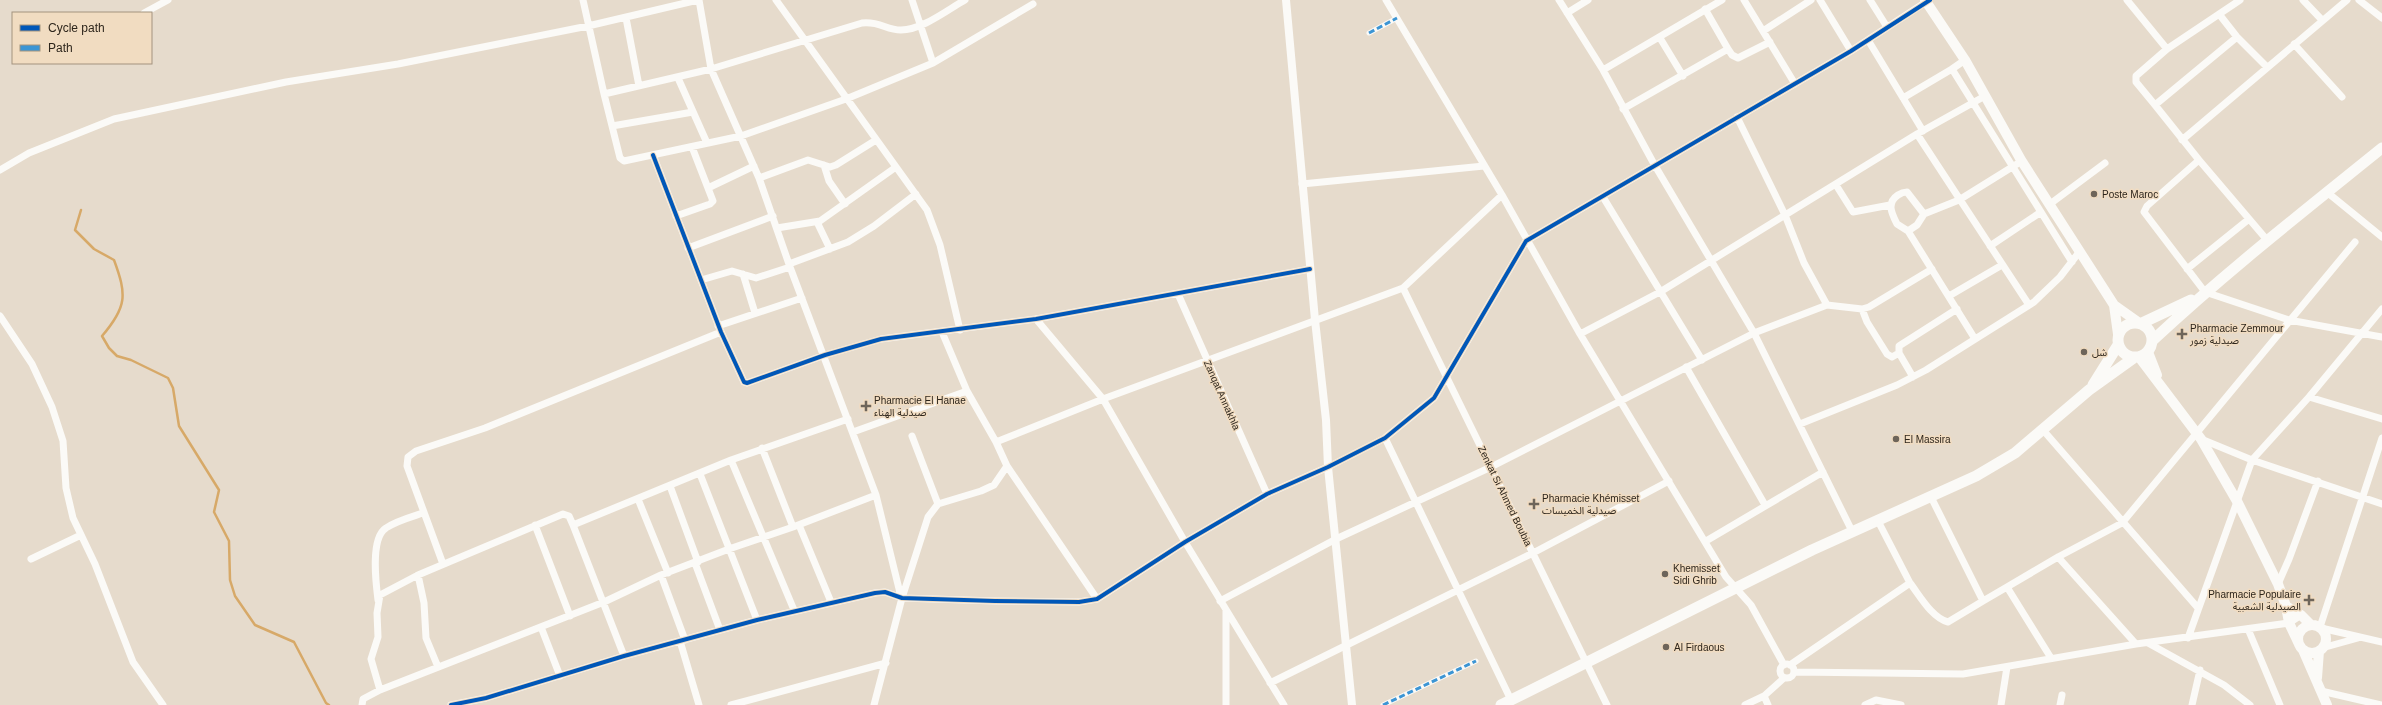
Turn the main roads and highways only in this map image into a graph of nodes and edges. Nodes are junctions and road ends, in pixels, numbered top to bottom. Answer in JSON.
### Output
{"nodes":[{"id":1,"x":1927,"y":1,"type":"edge"},
{"id":2,"x":2382,"y":148,"type":"edge"},
{"id":3,"x":2203,"y":294,"type":"junction"},
{"id":4,"x":2114,"y":305,"type":"junction"},
{"id":5,"x":2140,"y":323,"type":"junction"},
{"id":6,"x":2118,"y":339,"type":"junction"},
{"id":7,"x":2152,"y":341,"type":"junction"},
{"id":8,"x":2140,"y":355,"type":"junction"},
{"id":9,"x":2089,"y":390,"type":"junction"},
{"id":10,"x":2286,"y":606,"type":"junction"},
{"id":11,"x":2317,"y":627,"type":"junction"},
{"id":12,"x":2301,"y":647,"type":"junction"},
{"id":13,"x":2321,"y":650,"type":"junction"},
{"id":14,"x":2317,"y":680,"type":"junction"},
{"id":15,"x":1506,"y":702,"type":"edge"},
{"id":16,"x":2327,"y":705,"type":"edge"}],
"edges":[{"from":1,"to":4,"type":"main road"},
{"from":2,"to":3,"type":"main road"},
{"from":3,"to":5,"type":"main road"},
{"from":3,"to":7,"type":"main road"},
{"from":4,"to":5,"type":"main road"},
{"from":4,"to":6,"type":"main road"},
{"from":5,"to":6,"type":"main road"},
{"from":5,"to":7,"type":"main road"},
{"from":6,"to":8,"type":"main road"},
{"from":6,"to":9,"type":"main road"},
{"from":7,"to":8,"type":"main road"},
{"from":8,"to":9,"type":"main road"},
{"from":8,"to":10,"type":"main road"},
{"from":9,"to":15,"type":"main road"},
{"from":10,"to":11,"type":"main road"},
{"from":10,"to":12,"type":"main road"},
{"from":11,"to":12,"type":"main road"},
{"from":11,"to":13,"type":"main road"},
{"from":12,"to":13,"type":"main road"},
{"from":12,"to":14,"type":"main road"},
{"from":13,"to":14,"type":"main road"},
{"from":14,"to":16,"type":"main road"}]}
